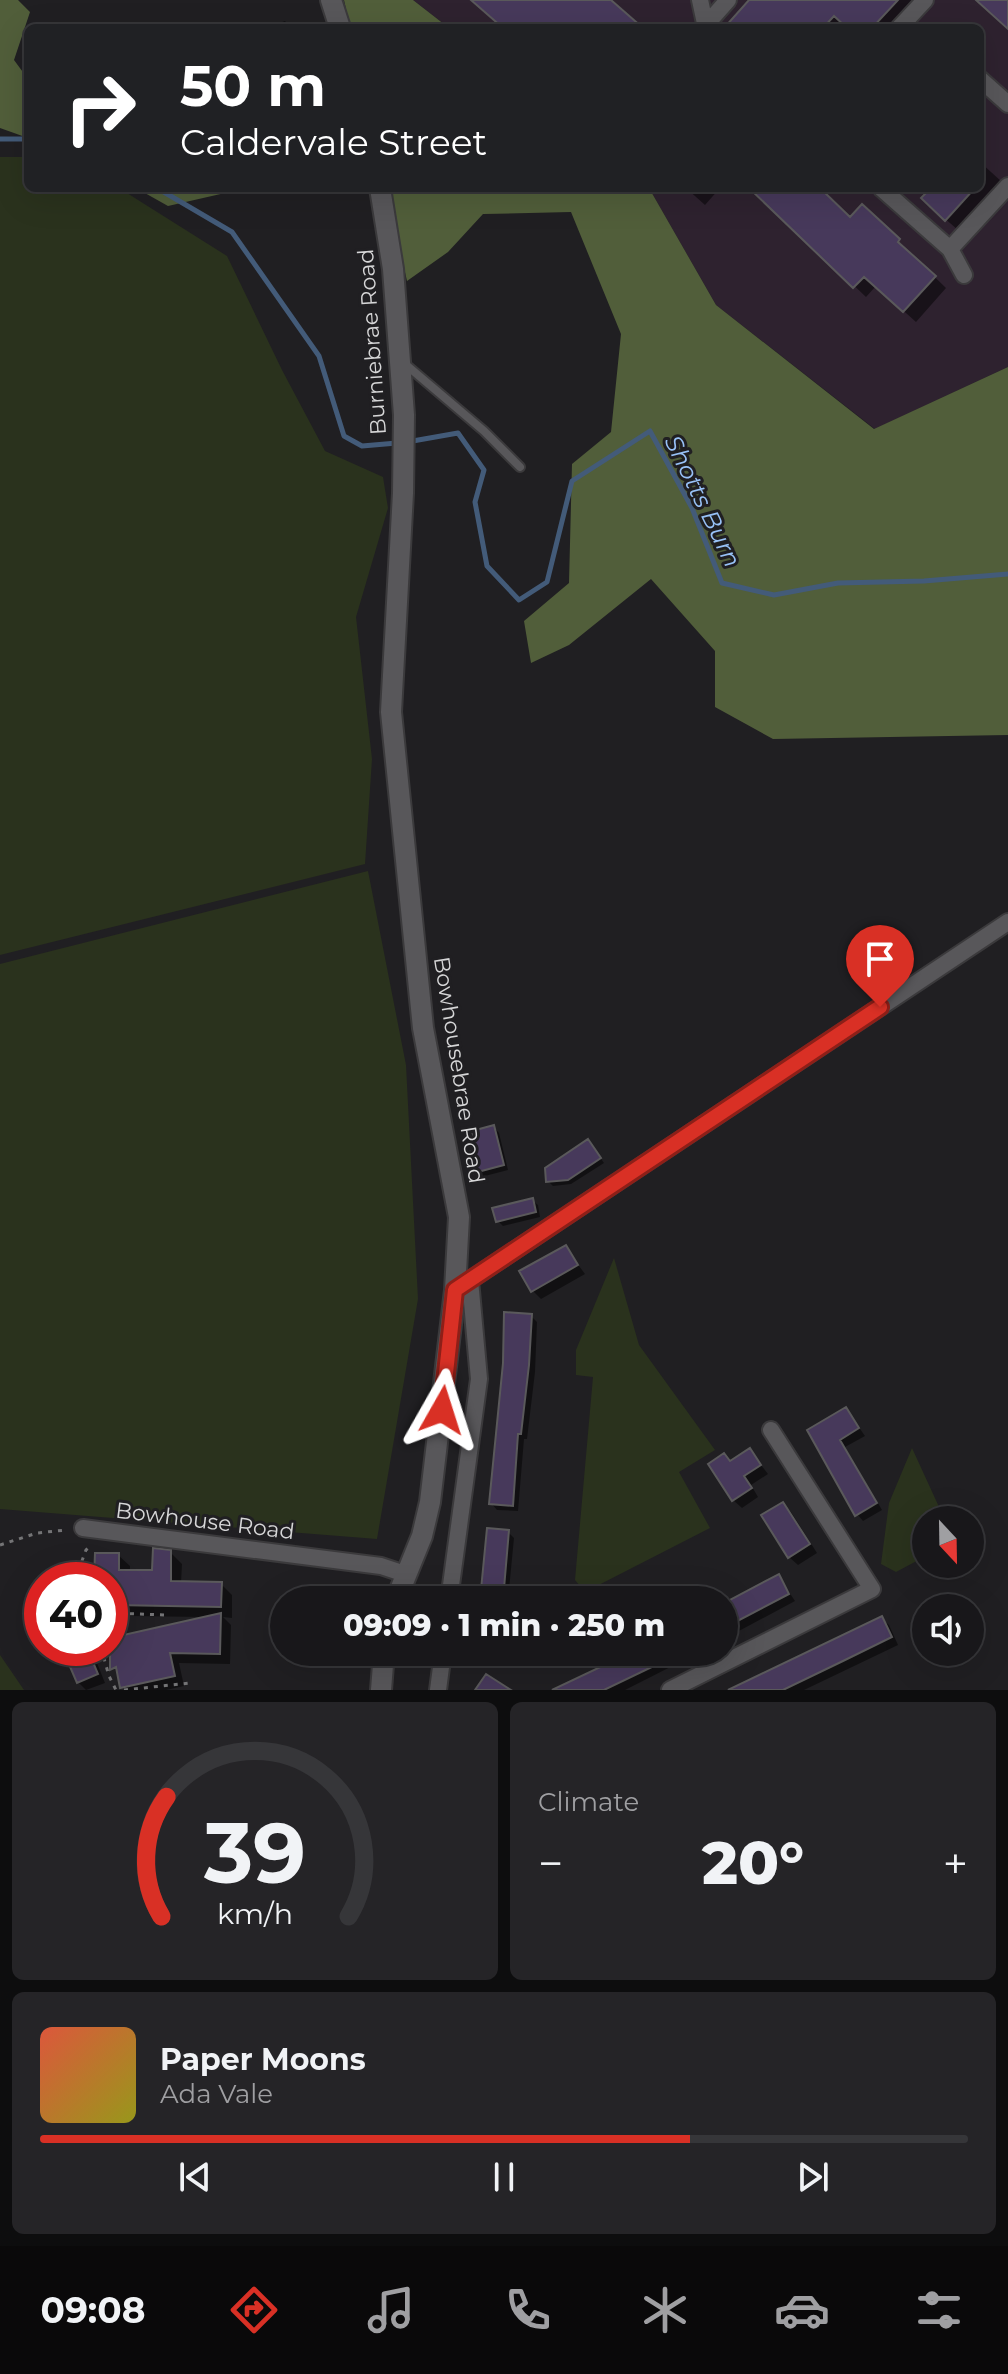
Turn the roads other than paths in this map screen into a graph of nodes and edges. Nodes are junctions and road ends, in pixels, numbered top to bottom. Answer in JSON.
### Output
{"nodes":[{"id":1,"x":331,"y":0,"type":"edge"},
{"id":2,"x":700,"y":0,"type":"edge"},
{"id":3,"x":728,"y":0,"type":"edge"},
{"id":4,"x":925,"y":0,"type":"edge"},
{"id":5,"x":904,"y":22,"type":"edge"},
{"id":6,"x":339,"y":24,"type":"edge"},
{"id":7,"x":704,"y":24,"type":"edge"},
{"id":8,"x":708,"y":24,"type":"edge"},
{"id":9,"x":984,"y":83,"type":"edge"},
{"id":10,"x":1008,"y":104,"type":"edge"},
{"id":11,"x":1008,"y":186,"type":"edge"},
{"id":12,"x":381,"y":192,"type":"edge"},
{"id":13,"x":886,"y":192,"type":"edge"},
{"id":14,"x":950,"y":249,"type":"junction"},
{"id":15,"x":964,"y":275,"type":"dead end"},
{"id":16,"x":400,"y":360,"type":"junction"},
{"id":17,"x":520,"y":467,"type":"dead end"},
{"id":18,"x":403,"y":493,"type":"joint"},
{"id":19,"x":1008,"y":922,"type":"edge"},
{"id":20,"x":463,"y":1285,"type":"junction"},
{"id":21,"x":771,"y":1430,"type":"dead end"},
{"id":22,"x":83,"y":1528,"type":"road end"},
{"id":23,"x":405,"y":1574,"type":"junction"},
{"id":24,"x":401,"y":1586,"type":"edge"},
{"id":25,"x":451,"y":1586,"type":"edge"},
{"id":26,"x":383,"y":1666,"type":"edge"},
{"id":27,"x":441,"y":1666,"type":"edge"},
{"id":28,"x":381,"y":1690,"type":"edge"},
{"id":29,"x":438,"y":1690,"type":"edge"},
{"id":30,"x":670,"y":1690,"type":"edge"}],
"edges":[{"from":1,"to":6,"type":"street"},
{"from":2,"to":7,"type":"street"},
{"from":3,"to":8,"type":"street"},
{"from":4,"to":5,"type":"street"},
{"from":9,"to":10,"type":"street"},
{"from":11,"to":14,"type":"street"},
{"from":12,"to":16,"type":"street","name":"Burniebrae Road"},
{"from":13,"to":14,"type":"street"},
{"from":14,"to":15,"type":"street"},
{"from":16,"to":17,"type":"lane"},
{"from":16,"to":18,"type":"street","name":"Burniebrae Road"},
{"from":18,"to":20,"type":"street","name":"Bowhousebrae Road"},
{"from":19,"to":20,"type":"street"},
{"from":20,"to":23,"type":"street","name":"Bowhousebrae Road"},
{"from":20,"to":25,"type":"street"},
{"from":21,"to":30,"type":"street"},
{"from":22,"to":23,"type":"street","name":"Bowhouse Road"},
{"from":23,"to":24,"type":"street","name":"Bowhousebrae Road"},
{"from":26,"to":28,"type":"street"},
{"from":27,"to":29,"type":"street"}]}
